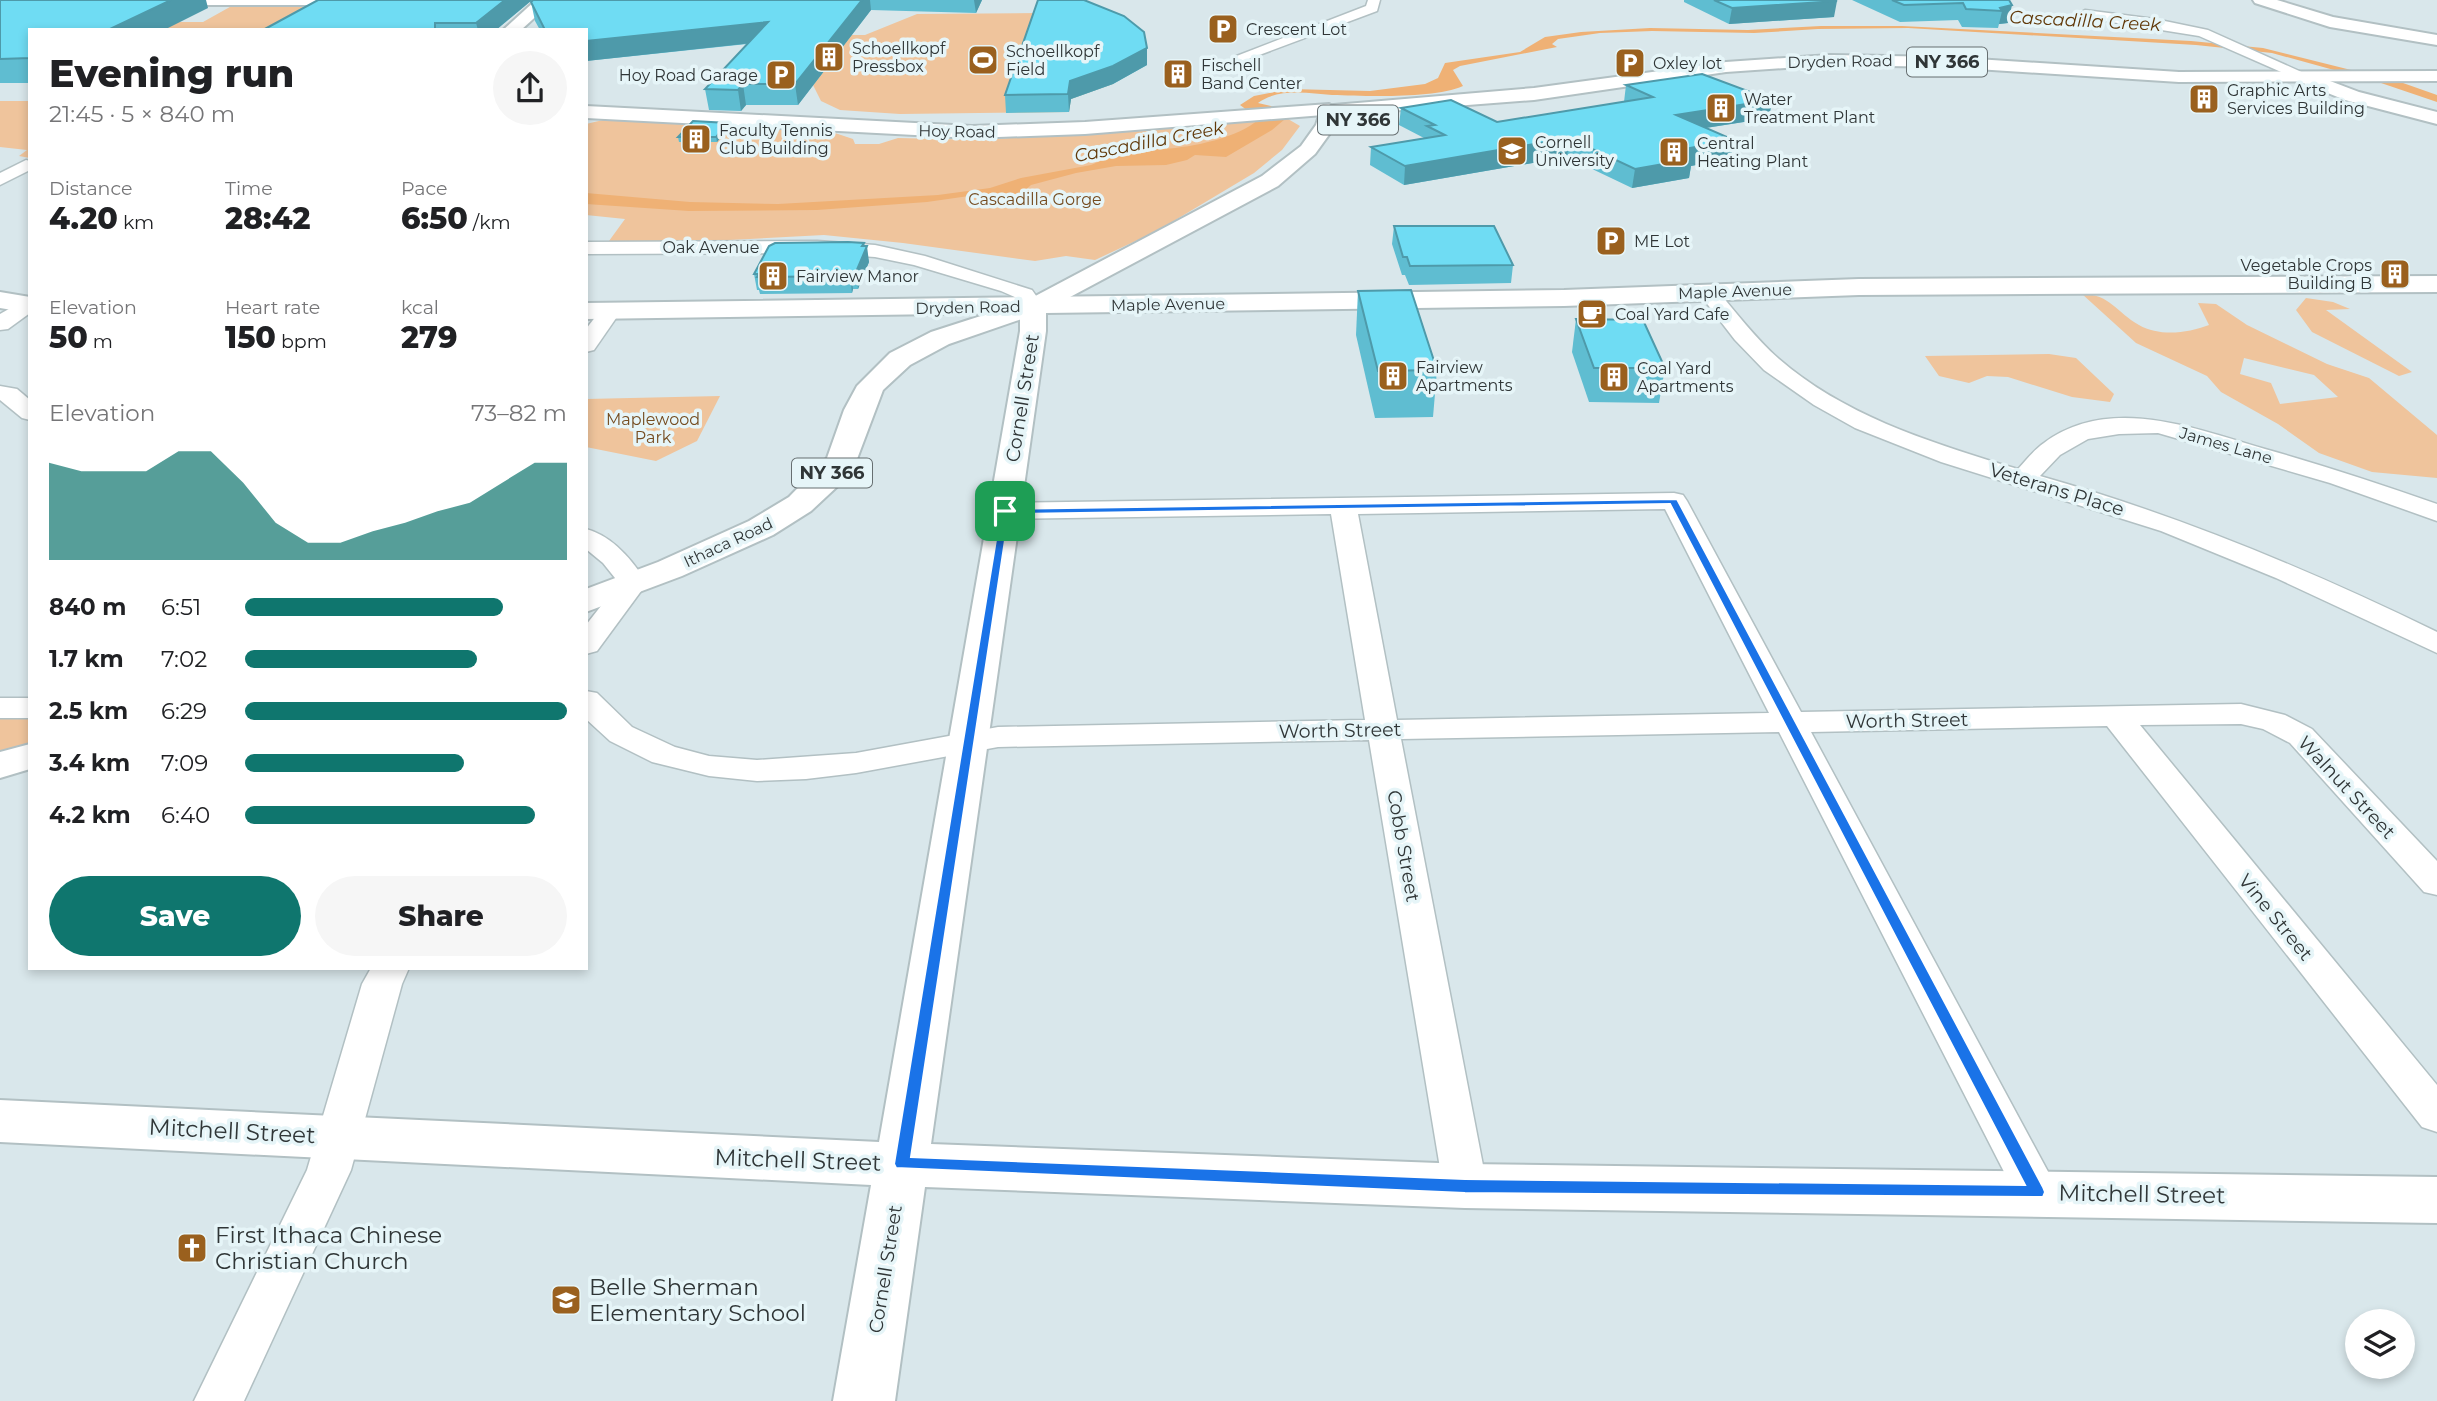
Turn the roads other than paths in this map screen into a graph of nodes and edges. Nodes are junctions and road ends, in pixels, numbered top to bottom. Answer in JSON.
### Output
{"nodes":[{"id":1,"x":57,"y":0,"type":"edge"},
{"id":2,"x":363,"y":0,"type":"edge"},
{"id":3,"x":546,"y":0,"type":"edge"},
{"id":4,"x":1374,"y":0,"type":"edge"},
{"id":5,"x":2261,"y":0,"type":"edge"},
{"id":6,"x":2085,"y":14,"type":"dead end"},
{"id":7,"x":513,"y":28,"type":"edge"},
{"id":8,"x":2437,"y":40,"type":"edge"},
{"id":9,"x":1241,"y":57,"type":"dead end"},
{"id":10,"x":2431,"y":76,"type":"edge"},
{"id":11,"x":2309,"y":79,"type":"junction"},
{"id":12,"x":1413,"y":104,"type":"junction"},
{"id":13,"x":1328,"y":110,"type":"junction"},
{"id":14,"x":588,"y":112,"type":"edge"},
{"id":15,"x":2437,"y":118,"type":"edge"},
{"id":16,"x":1308,"y":150,"type":"junction"},
{"id":17,"x":0,"y":161,"type":"edge"},
{"id":18,"x":28,"y":165,"type":"edge"},
{"id":19,"x":0,"y":180,"type":"edge"},
{"id":20,"x":588,"y":248,"type":"edge"},
{"id":21,"x":2437,"y":284,"type":"edge"},
{"id":22,"x":1708,"y":292,"type":"junction"},
{"id":23,"x":0,"y":300,"type":"edge"},
{"id":24,"x":28,"y":304,"type":"edge"},
{"id":25,"x":28,"y":305,"type":"edge"},
{"id":26,"x":1033,"y":307,"type":"junction"},
{"id":27,"x":598,"y":311,"type":"edge"},
{"id":28,"x":0,"y":324,"type":"edge"},
{"id":29,"x":588,"y":339,"type":"edge"},
{"id":30,"x":0,"y":393,"type":"edge"},
{"id":31,"x":28,"y":411,"type":"edge"},
{"id":32,"x":2024,"y":478,"type":"junction"},
{"id":33,"x":1343,"y":506,"type":"junction"},
{"id":34,"x":1005,"y":511,"type":"junction"},
{"id":35,"x":2437,"y":513,"type":"edge"},
{"id":36,"x":588,"y":538,"type":"edge"},
{"id":37,"x":633,"y":583,"type":"junction"},
{"id":38,"x":588,"y":600,"type":"edge"},
{"id":39,"x":2431,"y":635,"type":"edge"},
{"id":40,"x":588,"y":642,"type":"edge"},
{"id":41,"x":588,"y":702,"type":"edge"},
{"id":42,"x":0,"y":708,"type":"edge"},
{"id":43,"x":28,"y":708,"type":"edge"},
{"id":44,"x":2116,"y":717,"type":"junction"},
{"id":45,"x":1792,"y":722,"type":"junction"},
{"id":46,"x":1383,"y":730,"type":"junction"},
{"id":47,"x":968,"y":742,"type":"junction"},
{"id":48,"x":28,"y":758,"type":"edge"},
{"id":49,"x":0,"y":765,"type":"edge"},
{"id":50,"x":2437,"y":883,"type":"edge"},
{"id":51,"x":389,"y":970,"type":"edge"},
{"id":52,"x":2437,"y":1115,"type":"edge"},
{"id":53,"x":0,"y":1121,"type":"edge"},
{"id":54,"x":341,"y":1137,"type":"junction"},
{"id":55,"x":902,"y":1164,"type":"junction"},
{"id":56,"x":1465,"y":1186,"type":"junction"},
{"id":57,"x":2037,"y":1192,"type":"junction"},
{"id":58,"x":2436,"y":1200,"type":"edge"},
{"id":59,"x":219,"y":1401,"type":"edge"},
{"id":60,"x":864,"y":1401,"type":"edge"}],
"edges":[{"from":1,"to":2,"type":"street"},
{"from":3,"to":7,"type":"street"},
{"from":4,"to":9,"type":"street"},
{"from":5,"to":8,"type":"street"},
{"from":6,"to":11,"type":"street"},
{"from":10,"to":11,"type":"street","name":"Dryden Road","number":"NY 366"},
{"from":11,"to":12,"type":"street","name":"Dryden Road","number":"NY 366"},
{"from":11,"to":15,"type":"street"},
{"from":12,"to":13,"type":"street","name":"Dryden Road","number":"NY 366"},
{"from":12,"to":16,"type":"street","name":"Dryden Road","number":"NY 366"},
{"from":13,"to":14,"type":"street","name":"Hoy Road"},
{"from":13,"to":16,"type":"street","name":"Dryden Road","number":"NY 366"},
{"from":16,"to":26,"type":"street","name":"Dryden Road","number":"NY 366"},
{"from":17,"to":18,"type":"street"},
{"from":18,"to":19,"type":"street"},
{"from":20,"to":26,"type":"street","name":"Oak Avenue"},
{"from":21,"to":22,"type":"street","name":"Maple Avenue"},
{"from":22,"to":26,"type":"street","name":"Maple Avenue"},
{"from":22,"to":32,"type":"street","name":"Veterans Place"},
{"from":23,"to":24,"type":"street"},
{"from":25,"to":28,"type":"street"},
{"from":26,"to":27,"type":"street","name":"Dryden Road"},
{"from":26,"to":34,"type":"street","name":"Cornell Street"},
{"from":26,"to":37,"type":"street","name":"Ithaca Road","number":"NY 366"},
{"from":27,"to":29,"type":"street"},
{"from":30,"to":31,"type":"street"},
{"from":32,"to":35,"type":"street","name":"James Lane"},
{"from":32,"to":39,"type":"street","name":"Veterans Place"},
{"from":33,"to":34,"type":"street"},
{"from":33,"to":45,"type":"street"},
{"from":33,"to":46,"type":"street","name":"Cobb Street"},
{"from":34,"to":47,"type":"street","name":"Cornell Street"},
{"from":36,"to":37,"type":"street"},
{"from":37,"to":38,"type":"street","name":"Ithaca Road","number":"NY 366"},
{"from":37,"to":40,"type":"street"},
{"from":41,"to":47,"type":"street","name":"Worth Street"},
{"from":42,"to":43,"type":"street"},
{"from":44,"to":45,"type":"street","name":"Worth Street"},
{"from":44,"to":50,"type":"street","name":"Walnut Street"},
{"from":44,"to":52,"type":"street","name":"Vine Street"},
{"from":45,"to":46,"type":"street","name":"Worth Street"},
{"from":45,"to":57,"type":"street"},
{"from":46,"to":47,"type":"street","name":"Worth Street"},
{"from":46,"to":56,"type":"street","name":"Cobb Street"},
{"from":47,"to":55,"type":"street","name":"Cornell Street"},
{"from":48,"to":49,"type":"street"},
{"from":51,"to":54,"type":"street"},
{"from":53,"to":54,"type":"street","name":"Mitchell Street"},
{"from":54,"to":55,"type":"street","name":"Mitchell Street"},
{"from":54,"to":59,"type":"street"},
{"from":55,"to":56,"type":"street","name":"Mitchell Street"},
{"from":55,"to":60,"type":"street","name":"Cornell Street"},
{"from":56,"to":57,"type":"street","name":"Mitchell Street"},
{"from":57,"to":58,"type":"street","name":"Mitchell Street"}]}
